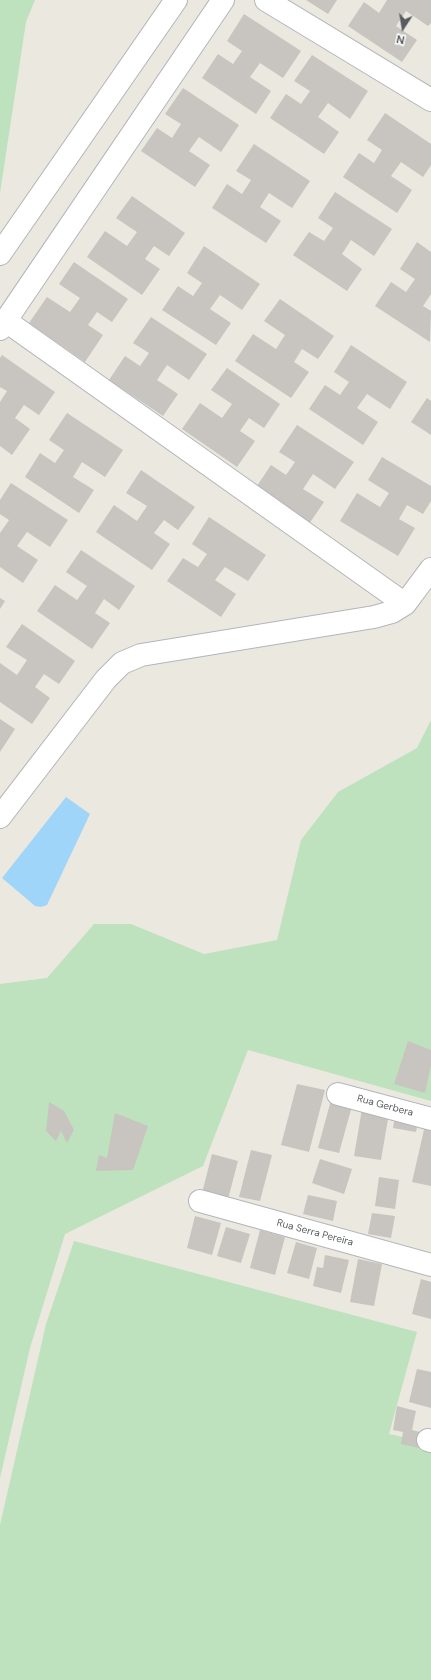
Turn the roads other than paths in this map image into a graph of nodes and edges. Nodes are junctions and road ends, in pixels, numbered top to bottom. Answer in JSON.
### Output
{"nodes":[{"id":1,"x":176,"y":0,"type":"edge"},
{"id":2,"x":223,"y":0,"type":"edge"},
{"id":3,"x":266,"y":0,"type":"edge"},
{"id":4,"x":431,"y":100,"type":"edge"},
{"id":5,"x":0,"y":254,"type":"edge"},
{"id":6,"x":3,"y":325,"type":"edge"},
{"id":7,"x":431,"y":569,"type":"edge"},
{"id":8,"x":405,"y":604,"type":"junction"},
{"id":9,"x":0,"y":817,"type":"edge"},
{"id":10,"x":338,"y":1094,"type":"dead end"},
{"id":11,"x":431,"y":1119,"type":"edge"},
{"id":12,"x":200,"y":1201,"type":"dead end"},
{"id":13,"x":431,"y":1265,"type":"edge"}],
"edges":[{"from":1,"to":5,"type":"street"},
{"from":2,"to":6,"type":"street"},
{"from":3,"to":4,"type":"street"},
{"from":6,"to":8,"type":"street"},
{"from":7,"to":8,"type":"street"},
{"from":8,"to":9,"type":"street"},
{"from":10,"to":11,"type":"street","name":"Rua Gerbera"},
{"from":12,"to":13,"type":"street","name":"Rua Serra Pereira"}]}
